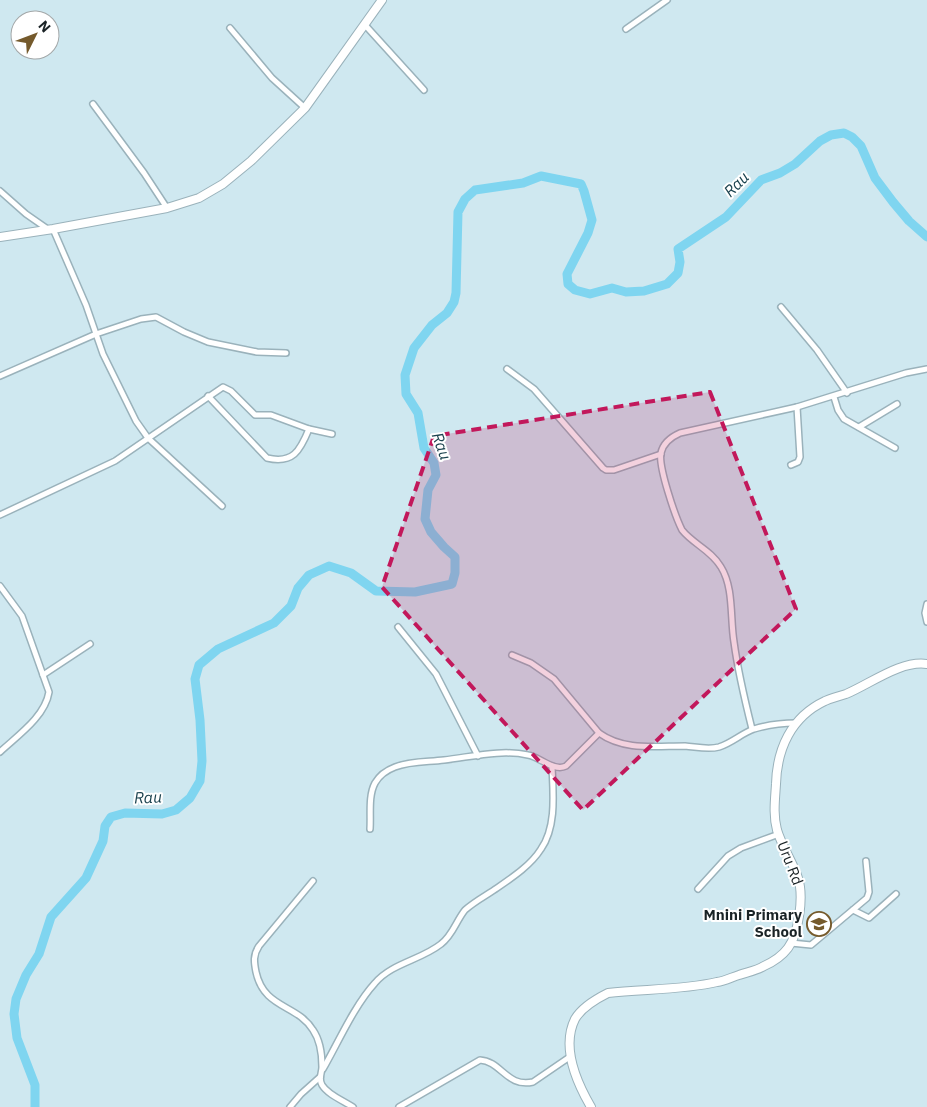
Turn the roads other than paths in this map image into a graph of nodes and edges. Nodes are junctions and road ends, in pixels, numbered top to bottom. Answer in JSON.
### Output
{"nodes":[{"id":1,"x":382,"y":0,"type":"edge"},
{"id":2,"x":667,"y":0,"type":"edge"},
{"id":3,"x":365,"y":25,"type":"junction"},
{"id":4,"x":230,"y":28,"type":"dead end"},
{"id":5,"x":626,"y":29,"type":"dead end"},
{"id":6,"x":424,"y":90,"type":"dead end"},
{"id":7,"x":93,"y":104,"type":"dead end"},
{"id":8,"x":305,"y":108,"type":"junction"},
{"id":9,"x":0,"y":191,"type":"edge"},
{"id":10,"x":167,"y":208,"type":"junction"},
{"id":11,"x":51,"y":230,"type":"junction"},
{"id":12,"x":0,"y":237,"type":"edge"},
{"id":13,"x":781,"y":307,"type":"dead end"},
{"id":14,"x":96,"y":334,"type":"junction"},
{"id":15,"x":286,"y":353,"type":"dead end"},
{"id":16,"x":507,"y":369,"type":"dead end"},
{"id":17,"x":927,"y":369,"type":"edge"},
{"id":18,"x":0,"y":376,"type":"edge"},
{"id":19,"x":847,"y":393,"type":"junction"},
{"id":20,"x":208,"y":396,"type":"junction"},
{"id":21,"x":834,"y":397,"type":"junction"},
{"id":22,"x":897,"y":404,"type":"dead end"},
{"id":23,"x":797,"y":407,"type":"junction"},
{"id":24,"x":859,"y":427,"type":"junction"},
{"id":25,"x":309,"y":429,"type":"junction"},
{"id":26,"x":332,"y":434,"type":"dead end"},
{"id":27,"x":148,"y":438,"type":"junction"},
{"id":28,"x":895,"y":448,"type":"dead end"},
{"id":29,"x":661,"y":454,"type":"junction"},
{"id":30,"x":791,"y":465,"type":"dead end"},
{"id":31,"x":222,"y":506,"type":"dead end"},
{"id":32,"x":0,"y":515,"type":"edge"},
{"id":33,"x":0,"y":586,"type":"edge"},
{"id":34,"x":927,"y":604,"type":"edge"},
{"id":35,"x":927,"y":622,"type":"edge"},
{"id":36,"x":398,"y":627,"type":"dead end"},
{"id":37,"x":90,"y":644,"type":"dead end"},
{"id":38,"x":512,"y":655,"type":"dead end"},
{"id":39,"x":927,"y":664,"type":"edge"},
{"id":40,"x":43,"y":674,"type":"junction"},
{"id":41,"x":796,"y":723,"type":"junction"},
{"id":42,"x":752,"y":730,"type":"junction"},
{"id":43,"x":599,"y":733,"type":"junction"},
{"id":44,"x":0,"y":752,"type":"edge"},
{"id":45,"x":478,"y":756,"type":"junction"},
{"id":46,"x":552,"y":766,"type":"junction"},
{"id":47,"x":370,"y":829,"type":"dead end"},
{"id":48,"x":779,"y":834,"type":"junction"},
{"id":49,"x":866,"y":861,"type":"dead end"},
{"id":50,"x":313,"y":881,"type":"dead end"},
{"id":51,"x":698,"y":889,"type":"dead end"},
{"id":52,"x":896,"y":894,"type":"dead end"},
{"id":53,"x":853,"y":910,"type":"junction"},
{"id":54,"x":791,"y":943,"type":"junction"},
{"id":55,"x":571,"y":1056,"type":"junction"},
{"id":56,"x":323,"y":1069,"type":"junction"},
{"id":57,"x":320,"y":1077,"type":"junction"},
{"id":58,"x":290,"y":1107,"type":"edge"},
{"id":59,"x":353,"y":1107,"type":"edge"},
{"id":60,"x":400,"y":1107,"type":"edge"},
{"id":61,"x":591,"y":1107,"type":"edge"}],
"edges":[{"from":1,"to":3,"type":"street"},
{"from":2,"to":5,"type":"street"},
{"from":3,"to":6,"type":"street"},
{"from":3,"to":8,"type":"street"},
{"from":4,"to":8,"type":"street"},
{"from":7,"to":10,"type":"street"},
{"from":8,"to":10,"type":"street"},
{"from":9,"to":11,"type":"street"},
{"from":10,"to":11,"type":"street"},
{"from":11,"to":12,"type":"street"},
{"from":11,"to":14,"type":"street"},
{"from":13,"to":19,"type":"street"},
{"from":14,"to":15,"type":"street"},
{"from":14,"to":18,"type":"street"},
{"from":14,"to":27,"type":"street"},
{"from":16,"to":29,"type":"street"},
{"from":17,"to":19,"type":"street"},
{"from":19,"to":21,"type":"street"},
{"from":20,"to":25,"type":"street"},
{"from":20,"to":25,"type":"street"},
{"from":20,"to":27,"type":"street"},
{"from":21,"to":23,"type":"street"},
{"from":21,"to":24,"type":"street"},
{"from":22,"to":24,"type":"street"},
{"from":23,"to":29,"type":"street"},
{"from":23,"to":30,"type":"street"},
{"from":24,"to":28,"type":"street"},
{"from":25,"to":26,"type":"street"},
{"from":27,"to":31,"type":"street"},
{"from":27,"to":32,"type":"street"},
{"from":29,"to":42,"type":"street"},
{"from":33,"to":40,"type":"street"},
{"from":34,"to":35,"type":"street"},
{"from":36,"to":45,"type":"street"},
{"from":37,"to":40,"type":"street"},
{"from":38,"to":43,"type":"street"},
{"from":39,"to":41,"type":"street","name":"Uru Rd"},
{"from":40,"to":44,"type":"street"},
{"from":41,"to":42,"type":"street"},
{"from":41,"to":48,"type":"street","name":"Uru Rd"},
{"from":42,"to":43,"type":"street"},
{"from":43,"to":46,"type":"street"},
{"from":45,"to":46,"type":"street"},
{"from":45,"to":47,"type":"street"},
{"from":46,"to":56,"type":"street"},
{"from":48,"to":51,"type":"street"},
{"from":48,"to":54,"type":"street","name":"Uru Rd"},
{"from":49,"to":53,"type":"street"},
{"from":50,"to":56,"type":"street"},
{"from":52,"to":53,"type":"street"},
{"from":53,"to":54,"type":"street"},
{"from":54,"to":55,"type":"street","name":"Uru Rd"},
{"from":55,"to":60,"type":"street"},
{"from":55,"to":61,"type":"street","name":"Uru Rd"},
{"from":56,"to":57,"type":"street"},
{"from":57,"to":58,"type":"street"},
{"from":57,"to":59,"type":"street"}]}
